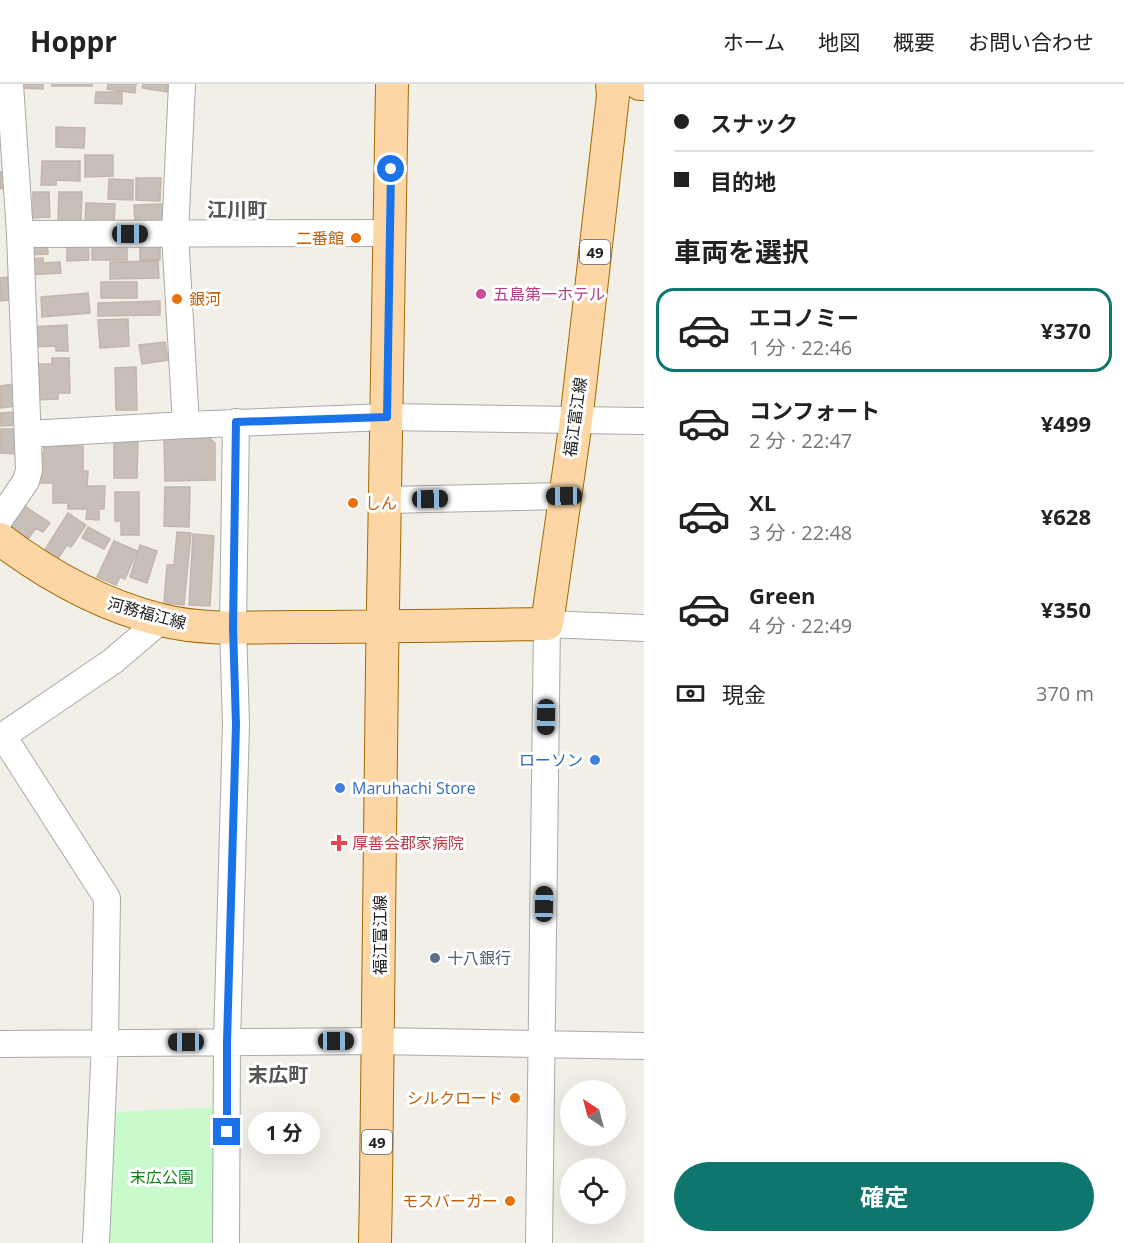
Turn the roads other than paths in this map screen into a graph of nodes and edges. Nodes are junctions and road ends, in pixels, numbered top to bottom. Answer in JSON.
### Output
{"nodes":[{"id":1,"x":10,"y":84,"type":"edge"},
{"id":2,"x":182,"y":84,"type":"edge"},
{"id":3,"x":392,"y":84,"type":"edge"},
{"id":4,"x":612,"y":84,"type":"edge"},
{"id":5,"x":390,"y":232,"type":"junction"},
{"id":6,"x":20,"y":234,"type":"junction"},
{"id":7,"x":175,"y":234,"type":"junction"},
{"id":8,"x":387,"y":417,"type":"junction"},
{"id":9,"x":576,"y":420,"type":"junction"},
{"id":10,"x":644,"y":421,"type":"edge"},
{"id":11,"x":236,"y":422,"type":"junction"},
{"id":12,"x":186,"y":424,"type":"junction"},
{"id":13,"x":29,"y":434,"type":"junction"},
{"id":14,"x":564,"y":496,"type":"junction"},
{"id":15,"x":386,"y":500,"type":"junction"},
{"id":16,"x":0,"y":519,"type":"edge"},
{"id":17,"x":0,"y":538,"type":"edge"},
{"id":18,"x":161,"y":620,"type":"junction"},
{"id":19,"x":547,"y":624,"type":"junction"},
{"id":20,"x":384,"y":626,"type":"junction"},
{"id":21,"x":233,"y":627,"type":"junction"},
{"id":22,"x":644,"y":628,"type":"edge"},
{"id":23,"x":2,"y":737,"type":"edge"},
{"id":24,"x":379,"y":1041,"type":"junction"},
{"id":25,"x":105,"y":1042,"type":"junction"},
{"id":26,"x":227,"y":1042,"type":"junction"},
{"id":27,"x":0,"y":1044,"type":"edge"},
{"id":28,"x":543,"y":1044,"type":"junction"},
{"id":29,"x":644,"y":1046,"type":"edge"},
{"id":30,"x":96,"y":1243,"type":"edge"},
{"id":31,"x":226,"y":1243,"type":"edge"},
{"id":32,"x":375,"y":1243,"type":"edge"},
{"id":33,"x":539,"y":1243,"type":"edge"}],
"edges":[{"from":1,"to":6,"type":"street"},
{"from":2,"to":7,"type":"street"},
{"from":3,"to":5,"type":"main road","name":"福江富江線","number":"49"},
{"from":4,"to":9,"type":"main road","name":"福江富江線","number":"49"},
{"from":5,"to":7,"type":"street"},
{"from":5,"to":8,"type":"main road","name":"福江富江線","number":"49"},
{"from":6,"to":7,"type":"street"},
{"from":6,"to":13,"type":"street"},
{"from":7,"to":12,"type":"street"},
{"from":8,"to":9,"type":"street"},
{"from":8,"to":11,"type":"street"},
{"from":8,"to":15,"type":"main road","name":"福江富江線","number":"49"},
{"from":9,"to":10,"type":"street"},
{"from":9,"to":14,"type":"main road","name":"福江富江線","number":"49"},
{"from":11,"to":12,"type":"street"},
{"from":11,"to":21,"type":"street"},
{"from":12,"to":13,"type":"street"},
{"from":13,"to":16,"type":"street"},
{"from":14,"to":15,"type":"street"},
{"from":14,"to":19,"type":"main road","name":"福江富江線","number":"49"},
{"from":15,"to":20,"type":"main road","name":"福江富江線","number":"49"},
{"from":17,"to":18,"type":"main road","name":"河務福江線"},
{"from":18,"to":21,"type":"main road","name":"河務福江線"},
{"from":18,"to":23,"type":"street"},
{"from":19,"to":20,"type":"main road"},
{"from":19,"to":22,"type":"street"},
{"from":19,"to":28,"type":"street"},
{"from":20,"to":21,"type":"main road","name":"河務福江線"},
{"from":20,"to":24,"type":"main road","name":"福江富江線","number":"49"},
{"from":21,"to":26,"type":"street"},
{"from":23,"to":25,"type":"street"},
{"from":24,"to":26,"type":"street"},
{"from":24,"to":28,"type":"street"},
{"from":24,"to":32,"type":"main road","name":"福江富江線","number":"49"},
{"from":25,"to":26,"type":"street"},
{"from":25,"to":27,"type":"street"},
{"from":25,"to":30,"type":"street"},
{"from":26,"to":31,"type":"street"},
{"from":28,"to":29,"type":"street"},
{"from":28,"to":33,"type":"street"}]}
